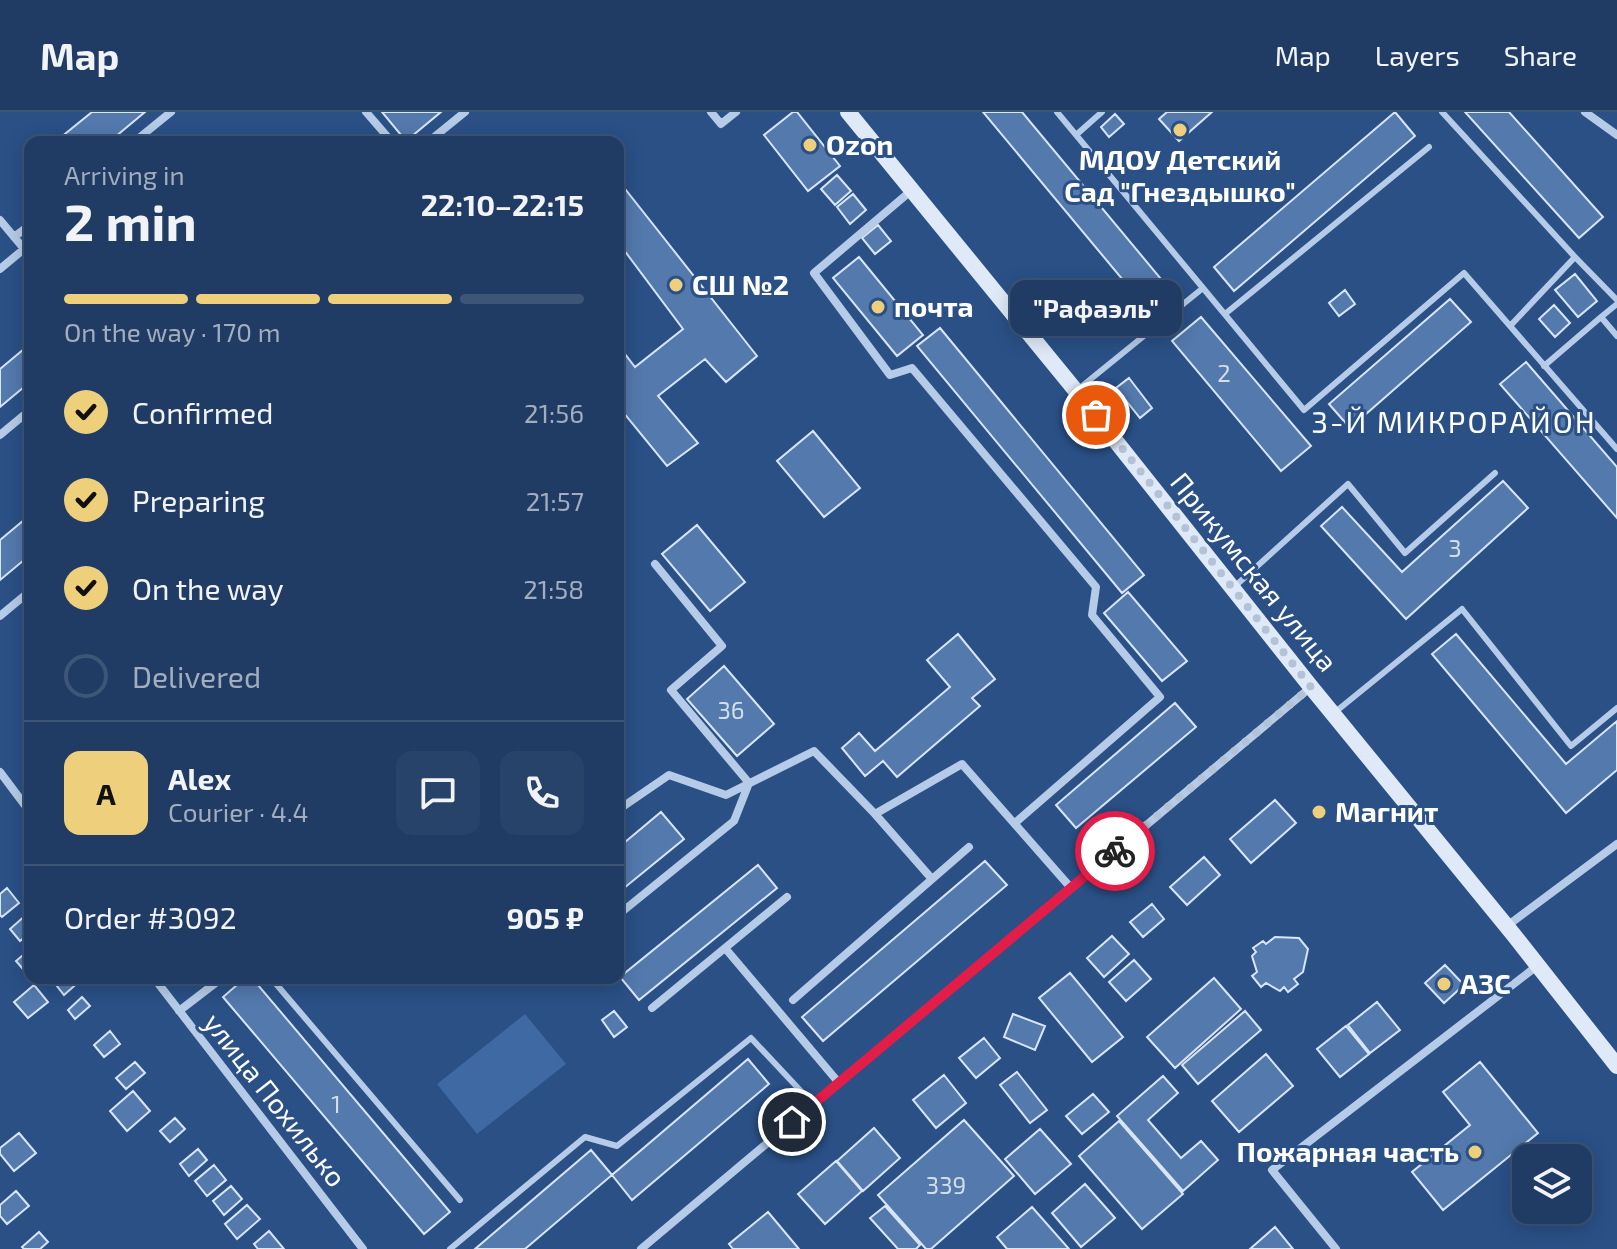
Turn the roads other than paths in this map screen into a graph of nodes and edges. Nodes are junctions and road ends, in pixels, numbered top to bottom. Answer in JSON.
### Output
{"nodes":[{"id":1,"x":171,"y":112,"type":"edge"},
{"id":2,"x":366,"y":112,"type":"edge"},
{"id":3,"x":465,"y":112,"type":"edge"},
{"id":4,"x":711,"y":112,"type":"edge"},
{"id":5,"x":736,"y":112,"type":"edge"},
{"id":6,"x":848,"y":112,"type":"edge"},
{"id":7,"x":1057,"y":112,"type":"edge"},
{"id":8,"x":1102,"y":112,"type":"edge"},
{"id":9,"x":1442,"y":112,"type":"edge"},
{"id":10,"x":1585,"y":112,"type":"edge"},
{"id":11,"x":1076,"y":135,"type":"junction"},
{"id":12,"x":1617,"y":135,"type":"edge"},
{"id":13,"x":141,"y":136,"type":"edge"},
{"id":14,"x":387,"y":136,"type":"edge"},
{"id":15,"x":435,"y":136,"type":"edge"},
{"id":16,"x":1429,"y":147,"type":"dead end"},
{"id":17,"x":912,"y":190,"type":"junction"},
{"id":18,"x":0,"y":220,"type":"edge"},
{"id":19,"x":24,"y":230,"type":"edge"},
{"id":20,"x":14,"y":237,"type":"junction"},
{"id":21,"x":24,"y":249,"type":"edge"},
{"id":22,"x":24,"y":254,"type":"edge"},
{"id":23,"x":1575,"y":257,"type":"junction"},
{"id":24,"x":0,"y":269,"type":"edge"},
{"id":25,"x":1203,"y":288,"type":"junction"},
{"id":26,"x":1617,"y":302,"type":"edge"},
{"id":27,"x":1225,"y":314,"type":"junction"},
{"id":28,"x":1601,"y":317,"type":"junction"},
{"id":29,"x":1510,"y":326,"type":"junction"},
{"id":30,"x":1617,"y":336,"type":"edge"},
{"id":31,"x":1544,"y":366,"type":"junction"},
{"id":32,"x":1076,"y":391,"type":"junction"},
{"id":33,"x":24,"y":415,"type":"edge"},
{"id":34,"x":0,"y":435,"type":"edge"},
{"id":35,"x":1617,"y":449,"type":"edge"},
{"id":36,"x":1495,"y":473,"type":"dead end"},
{"id":37,"x":655,"y":564,"type":"dead end"},
{"id":38,"x":1233,"y":588,"type":"junction"},
{"id":39,"x":24,"y":596,"type":"edge"},
{"id":40,"x":0,"y":616,"type":"edge"},
{"id":41,"x":1311,"y":687,"type":"junction"},
{"id":42,"x":1617,"y":708,"type":"edge"},
{"id":43,"x":1334,"y":714,"type":"junction"},
{"id":44,"x":0,"y":772,"type":"edge"},
{"id":45,"x":749,"y":783,"type":"junction"},
{"id":46,"x":24,"y":804,"type":"edge"},
{"id":47,"x":624,"y":806,"type":"edge"},
{"id":48,"x":875,"y":814,"type":"junction"},
{"id":49,"x":1015,"y":823,"type":"junction"},
{"id":50,"x":1617,"y":844,"type":"edge"},
{"id":51,"x":969,"y":847,"type":"dead end"},
{"id":52,"x":932,"y":879,"type":"junction"},
{"id":53,"x":1071,"y":888,"type":"junction"},
{"id":54,"x":787,"y":897,"type":"dead end"},
{"id":55,"x":624,"y":910,"type":"edge"},
{"id":56,"x":1507,"y":926,"type":"junction"},
{"id":57,"x":725,"y":948,"type":"junction"},
{"id":58,"x":1538,"y":965,"type":"junction"},
{"id":59,"x":159,"y":984,"type":"edge"},
{"id":60,"x":214,"y":984,"type":"edge"},
{"id":61,"x":276,"y":984,"type":"edge"},
{"id":62,"x":793,"y":1000,"type":"dead end"},
{"id":63,"x":652,"y":1008,"type":"dead end"},
{"id":64,"x":179,"y":1011,"type":"junction"},
{"id":65,"x":1617,"y":1066,"type":"edge"},
{"id":66,"x":839,"y":1083,"type":"junction"},
{"id":67,"x":813,"y":1104,"type":"junction"},
{"id":68,"x":460,"y":1200,"type":"dead end"},
{"id":69,"x":363,"y":1249,"type":"edge"},
{"id":70,"x":450,"y":1249,"type":"edge"},
{"id":71,"x":641,"y":1249,"type":"edge"},
{"id":72,"x":1336,"y":1249,"type":"edge"}],
"edges":[{"from":1,"to":13,"type":"street"},
{"from":2,"to":14,"type":"street"},
{"from":3,"to":15,"type":"street"},
{"from":4,"to":5,"type":"street"},
{"from":6,"to":17,"type":"main road","name":"Прикумская улица"},
{"from":7,"to":11,"type":"lane"},
{"from":8,"to":11,"type":"lane"},
{"from":9,"to":23,"type":"lane"},
{"from":10,"to":12,"type":"street"},
{"from":11,"to":25,"type":"lane"},
{"from":16,"to":27,"type":"lane"},
{"from":17,"to":32,"type":"main road","name":"Прикумская улица"},
{"from":17,"to":49,"type":"street"},
{"from":18,"to":20,"type":"street"},
{"from":19,"to":20,"type":"street"},
{"from":20,"to":21,"type":"street"},
{"from":22,"to":24,"type":"street"},
{"from":23,"to":26,"type":"lane"},
{"from":23,"to":29,"type":"lane"},
{"from":25,"to":27,"type":"lane"},
{"from":25,"to":32,"type":"lane"},
{"from":26,"to":28,"type":"lane"},
{"from":27,"to":29,"type":"lane"},
{"from":28,"to":30,"type":"lane"},
{"from":28,"to":31,"type":"lane"},
{"from":29,"to":31,"type":"lane"},
{"from":31,"to":35,"type":"lane"},
{"from":32,"to":38,"type":"main road","name":"Прикумская улица"},
{"from":33,"to":34,"type":"street"},
{"from":36,"to":38,"type":"lane"},
{"from":37,"to":45,"type":"street"},
{"from":38,"to":41,"type":"main road","name":"Прикумская улица"},
{"from":39,"to":40,"type":"street"},
{"from":41,"to":43,"type":"main road","name":"Прикумская улица"},
{"from":41,"to":53,"type":"street"},
{"from":42,"to":43,"type":"lane"},
{"from":43,"to":56,"type":"main road","name":"Прикумская улица"},
{"from":44,"to":46,"type":"street"},
{"from":45,"to":47,"type":"street"},
{"from":45,"to":48,"type":"street"},
{"from":45,"to":55,"type":"street"},
{"from":48,"to":49,"type":"street"},
{"from":48,"to":52,"type":"street"},
{"from":49,"to":53,"type":"street"},
{"from":50,"to":56,"type":"street"},
{"from":51,"to":52,"type":"street"},
{"from":52,"to":62,"type":"street"},
{"from":53,"to":66,"type":"street"},
{"from":54,"to":57,"type":"street"},
{"from":56,"to":58,"type":"main road","name":"Прикумская улица"},
{"from":57,"to":63,"type":"street"},
{"from":57,"to":66,"type":"street"},
{"from":58,"to":65,"type":"main road","name":"Прикумская улица"},
{"from":58,"to":72,"type":"street"},
{"from":59,"to":64,"type":"street","name":"улица Похилько"},
{"from":60,"to":64,"type":"street"},
{"from":61,"to":68,"type":"lane"},
{"from":64,"to":69,"type":"street","name":"улица Похилько"},
{"from":66,"to":67,"type":"street"},
{"from":67,"to":70,"type":"lane"},
{"from":67,"to":71,"type":"street"}]}
